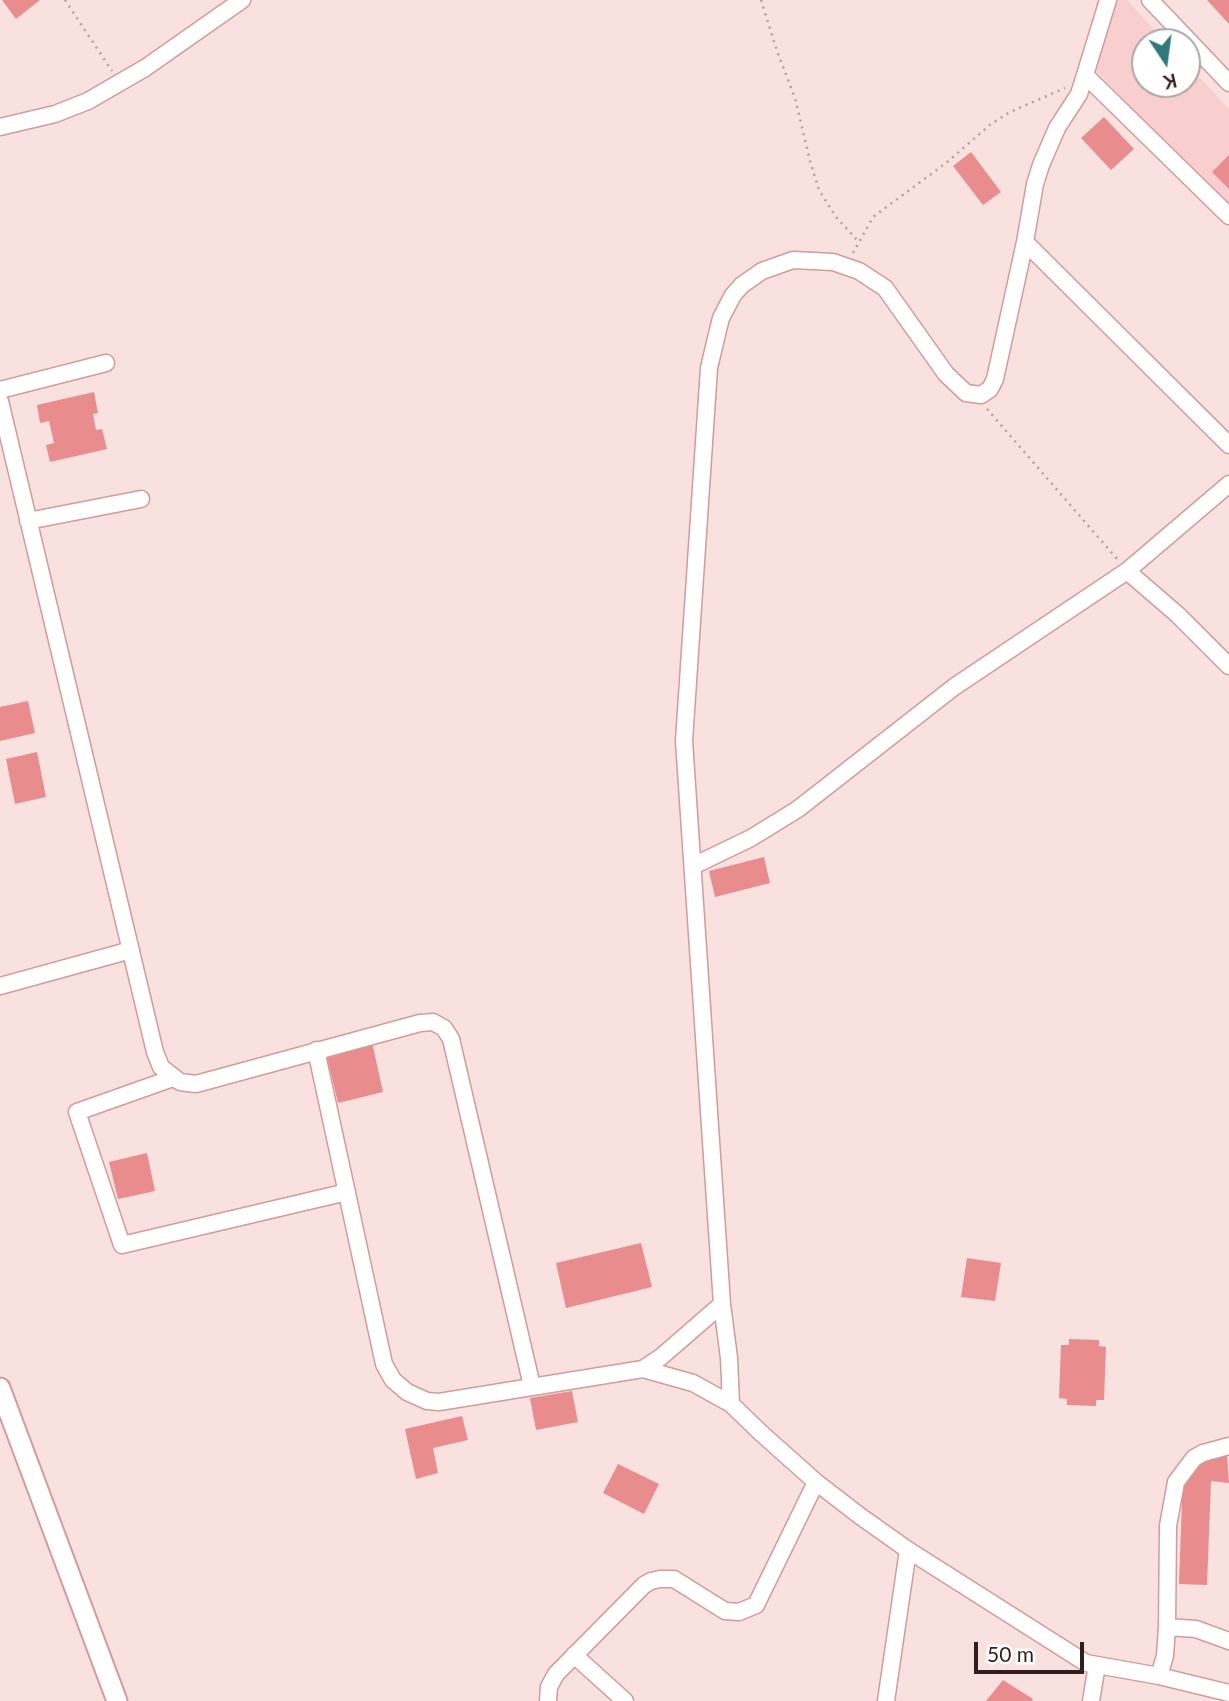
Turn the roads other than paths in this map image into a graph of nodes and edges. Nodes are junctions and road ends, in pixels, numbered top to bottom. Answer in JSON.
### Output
{"nodes":[{"id":1,"x":242,"y":0,"type":"edge"},
{"id":2,"x":1108,"y":0,"type":"edge"},
{"id":3,"x":1150,"y":0,"type":"edge"},
{"id":4,"x":1085,"y":75,"type":"junction"},
{"id":5,"x":1229,"y":83,"type":"edge"},
{"id":6,"x":0,"y":127,"type":"edge"},
{"id":7,"x":1229,"y":216,"type":"edge"},
{"id":8,"x":1025,"y":242,"type":"junction"},
{"id":9,"x":106,"y":363,"type":"dead end"},
{"id":10,"x":0,"y":390,"type":"edge"},
{"id":11,"x":0,"y":401,"type":"edge"},
{"id":12,"x":1229,"y":445,"type":"edge"},
{"id":13,"x":1229,"y":484,"type":"edge"},
{"id":14,"x":141,"y":499,"type":"dead end"},
{"id":15,"x":29,"y":521,"type":"junction"},
{"id":16,"x":1127,"y":571,"type":"junction"},
{"id":17,"x":1229,"y":666,"type":"edge"},
{"id":18,"x":693,"y":866,"type":"junction"},
{"id":19,"x":131,"y":950,"type":"junction"},
{"id":20,"x":0,"y":986,"type":"edge"},
{"id":21,"x":317,"y":1050,"type":"junction"},
{"id":22,"x":173,"y":1078,"type":"junction"},
{"id":23,"x":347,"y":1192,"type":"junction"},
{"id":24,"x":722,"y":1304,"type":"junction"},
{"id":25,"x":643,"y":1369,"type":"junction"},
{"id":26,"x":532,"y":1386,"type":"junction"},
{"id":27,"x":0,"y":1388,"type":"edge"},
{"id":28,"x":731,"y":1404,"type":"junction"},
{"id":29,"x":1229,"y":1446,"type":"edge"},
{"id":30,"x":816,"y":1482,"type":"junction"},
{"id":31,"x":908,"y":1550,"type":"junction"},
{"id":32,"x":1167,"y":1627,"type":"junction"},
{"id":33,"x":1229,"y":1640,"type":"edge"},
{"id":34,"x":574,"y":1656,"type":"junction"},
{"id":35,"x":1097,"y":1665,"type":"junction"},
{"id":36,"x":1159,"y":1676,"type":"junction"},
{"id":37,"x":1194,"y":1693,"type":"edge"},
{"id":38,"x":1229,"y":1693,"type":"edge"},
{"id":39,"x":117,"y":1701,"type":"edge"},
{"id":40,"x":548,"y":1701,"type":"edge"},
{"id":41,"x":625,"y":1701,"type":"edge"},
{"id":42,"x":886,"y":1701,"type":"edge"},
{"id":43,"x":1091,"y":1701,"type":"edge"}],
"edges":[{"from":1,"to":6,"type":"street"},
{"from":2,"to":4,"type":"street"},
{"from":3,"to":5,"type":"street"},
{"from":4,"to":7,"type":"street"},
{"from":4,"to":8,"type":"street"},
{"from":8,"to":12,"type":"street"},
{"from":8,"to":18,"type":"street"},
{"from":9,"to":10,"type":"street"},
{"from":11,"to":15,"type":"street"},
{"from":13,"to":16,"type":"street"},
{"from":14,"to":15,"type":"street"},
{"from":15,"to":19,"type":"street"},
{"from":16,"to":17,"type":"street"},
{"from":16,"to":18,"type":"street"},
{"from":18,"to":24,"type":"street"},
{"from":19,"to":20,"type":"street"},
{"from":19,"to":22,"type":"street"},
{"from":21,"to":22,"type":"street"},
{"from":21,"to":23,"type":"street"},
{"from":21,"to":26,"type":"street"},
{"from":22,"to":23,"type":"street"},
{"from":23,"to":26,"type":"street"},
{"from":24,"to":25,"type":"street"},
{"from":24,"to":28,"type":"street"},
{"from":25,"to":26,"type":"street"},
{"from":25,"to":28,"type":"street"},
{"from":27,"to":39,"type":"street"},
{"from":28,"to":30,"type":"street"},
{"from":29,"to":32,"type":"street"},
{"from":30,"to":31,"type":"street"},
{"from":30,"to":34,"type":"street"},
{"from":31,"to":35,"type":"street"},
{"from":31,"to":42,"type":"street"},
{"from":32,"to":33,"type":"street"},
{"from":32,"to":36,"type":"street"},
{"from":34,"to":40,"type":"street"},
{"from":34,"to":41,"type":"street"},
{"from":35,"to":36,"type":"street"},
{"from":35,"to":43,"type":"street"},
{"from":36,"to":37,"type":"street"},
{"from":37,"to":38,"type":"street"}]}
